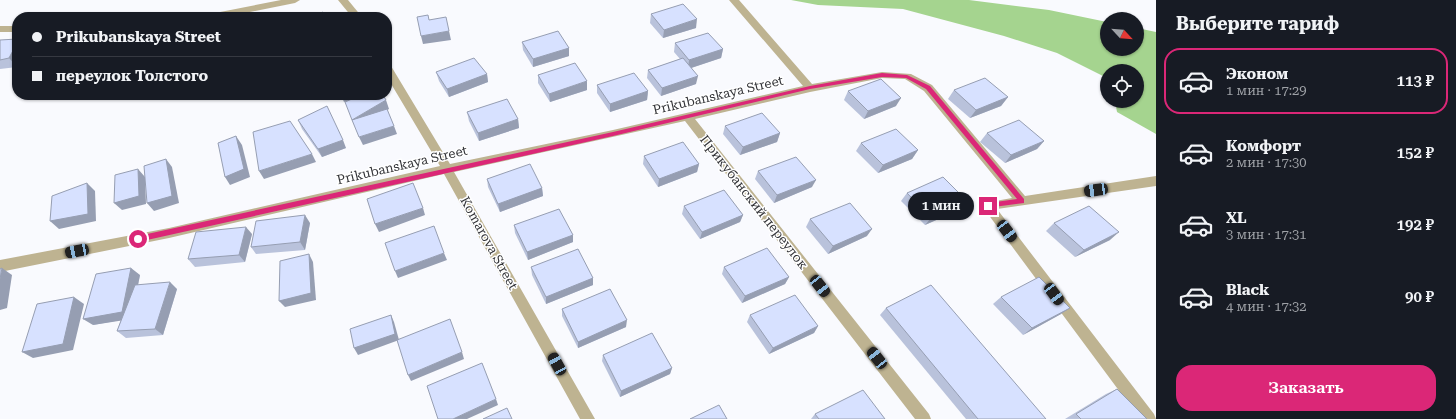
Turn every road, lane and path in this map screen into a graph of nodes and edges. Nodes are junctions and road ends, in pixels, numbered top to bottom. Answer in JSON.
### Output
{"nodes":[{"id":1,"x":295,"y":0,"type":"edge"},
{"id":2,"x":343,"y":0,"type":"edge"},
{"id":3,"x":734,"y":0,"type":"edge"},
{"id":4,"x":235,"y":12,"type":"edge"},
{"id":5,"x":353,"y":12,"type":"edge"},
{"id":6,"x":0,"y":29,"type":"edge"},
{"id":7,"x":12,"y":29,"type":"edge"},
{"id":8,"x":392,"y":76,"type":"edge"},
{"id":9,"x":810,"y":88,"type":"junction"},
{"id":10,"x":687,"y":116,"type":"junction"},
{"id":11,"x":447,"y":169,"type":"junction"},
{"id":12,"x":1156,"y":181,"type":"edge"},
{"id":13,"x":1022,"y":201,"type":"junction"},
{"id":14,"x":0,"y":266,"type":"edge"},
{"id":15,"x":588,"y":419,"type":"edge"},
{"id":16,"x":924,"y":419,"type":"edge"},
{"id":17,"x":1150,"y":419,"type":"edge"}],
"edges":[{"from":1,"to":4,"type":"street"},
{"from":2,"to":5,"type":"street"},
{"from":3,"to":9,"type":"street"},
{"from":6,"to":7,"type":"street"},
{"from":8,"to":11,"type":"street","name":"Komarova Street"},
{"from":9,"to":10,"type":"street","name":"Prikubanskaya Street"},
{"from":9,"to":13,"type":"street","name":"Prikubanskaya Street"},
{"from":10,"to":11,"type":"street","name":"Prikubanskaya Street"},
{"from":10,"to":16,"type":"street","name":"Прикубанский переулок"},
{"from":11,"to":14,"type":"street","name":"Prikubanskaya Street"},
{"from":11,"to":15,"type":"street","name":"Komarova Street"},
{"from":12,"to":13,"type":"street"},
{"from":13,"to":17,"type":"street"}]}
